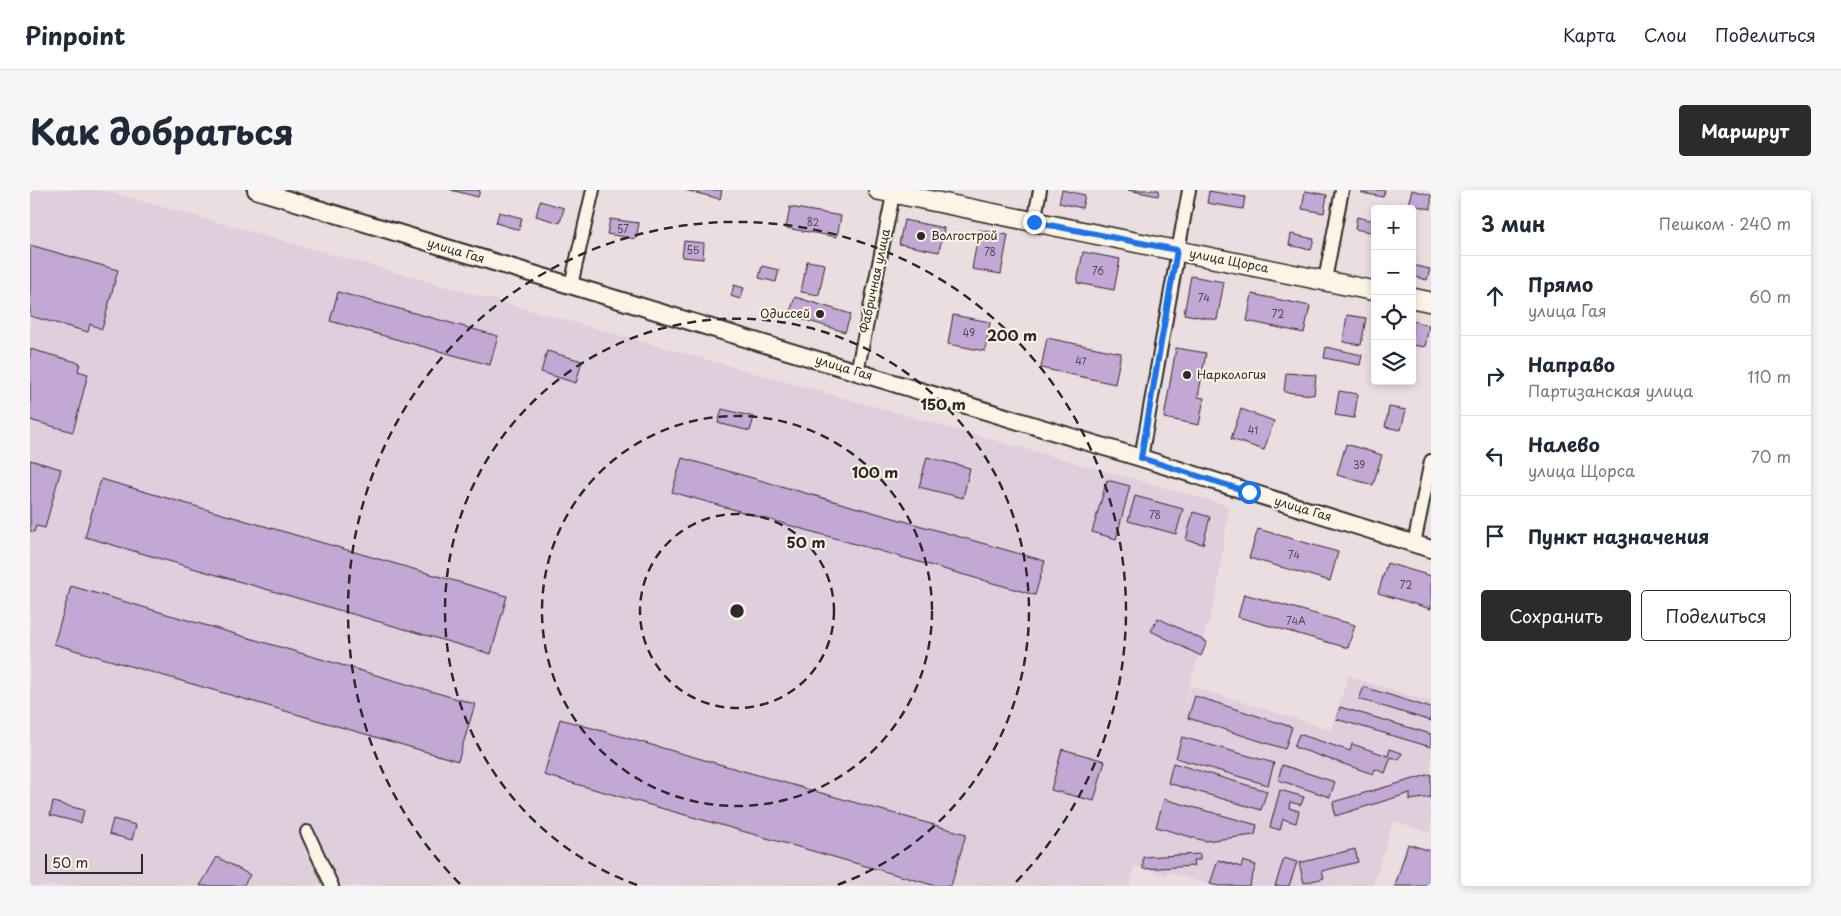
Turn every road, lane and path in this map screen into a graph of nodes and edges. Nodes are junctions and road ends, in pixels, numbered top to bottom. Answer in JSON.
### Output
{"nodes":[{"id":1,"x":256,"y":190,"type":"edge"},
{"id":2,"x":593,"y":190,"type":"edge"},
{"id":3,"x":1040,"y":190,"type":"edge"},
{"id":4,"x":1189,"y":190,"type":"edge"},
{"id":5,"x":1342,"y":190,"type":"edge"},
{"id":6,"x":888,"y":191,"type":"edge"},
{"id":7,"x":1034,"y":222,"type":"junction"},
{"id":8,"x":1177,"y":250,"type":"junction"},
{"id":9,"x":1325,"y":280,"type":"junction"},
{"id":10,"x":571,"y":285,"type":"junction"},
{"id":11,"x":1371,"y":290,"type":"edge"},
{"id":12,"x":1416,"y":299,"type":"edge"},
{"id":13,"x":1431,"y":302,"type":"edge"},
{"id":14,"x":857,"y":372,"type":"junction"},
{"id":15,"x":1141,"y":458,"type":"junction"},
{"id":16,"x":1431,"y":461,"type":"edge"},
{"id":17,"x":1414,"y":544,"type":"junction"},
{"id":18,"x":1431,"y":549,"type":"edge"},
{"id":19,"x":307,"y":832,"type":"dead end"},
{"id":20,"x":332,"y":886,"type":"edge"}],
"edges":[{"from":1,"to":10,"type":"street","name":"улица Гая"},
{"from":2,"to":10,"type":"street"},
{"from":3,"to":7,"type":"street"},
{"from":4,"to":8,"type":"street"},
{"from":5,"to":9,"type":"street"},
{"from":6,"to":7,"type":"main road","name":"улица Щорса"},
{"from":6,"to":14,"type":"street","name":"Фабричная улица"},
{"from":7,"to":8,"type":"main road","name":"улица Щорса"},
{"from":8,"to":9,"type":"main road","name":"улица Щорса"},
{"from":8,"to":15,"type":"street"},
{"from":9,"to":11,"type":"main road","name":"улица Щорса"},
{"from":10,"to":14,"type":"street","name":"улица Гая"},
{"from":12,"to":13,"type":"main road"},
{"from":14,"to":15,"type":"street","name":"улица Гая"},
{"from":15,"to":17,"type":"street","name":"улица Гая"},
{"from":16,"to":17,"type":"street"},
{"from":17,"to":18,"type":"street","name":"улица Гая"},
{"from":19,"to":20,"type":"street"}]}
